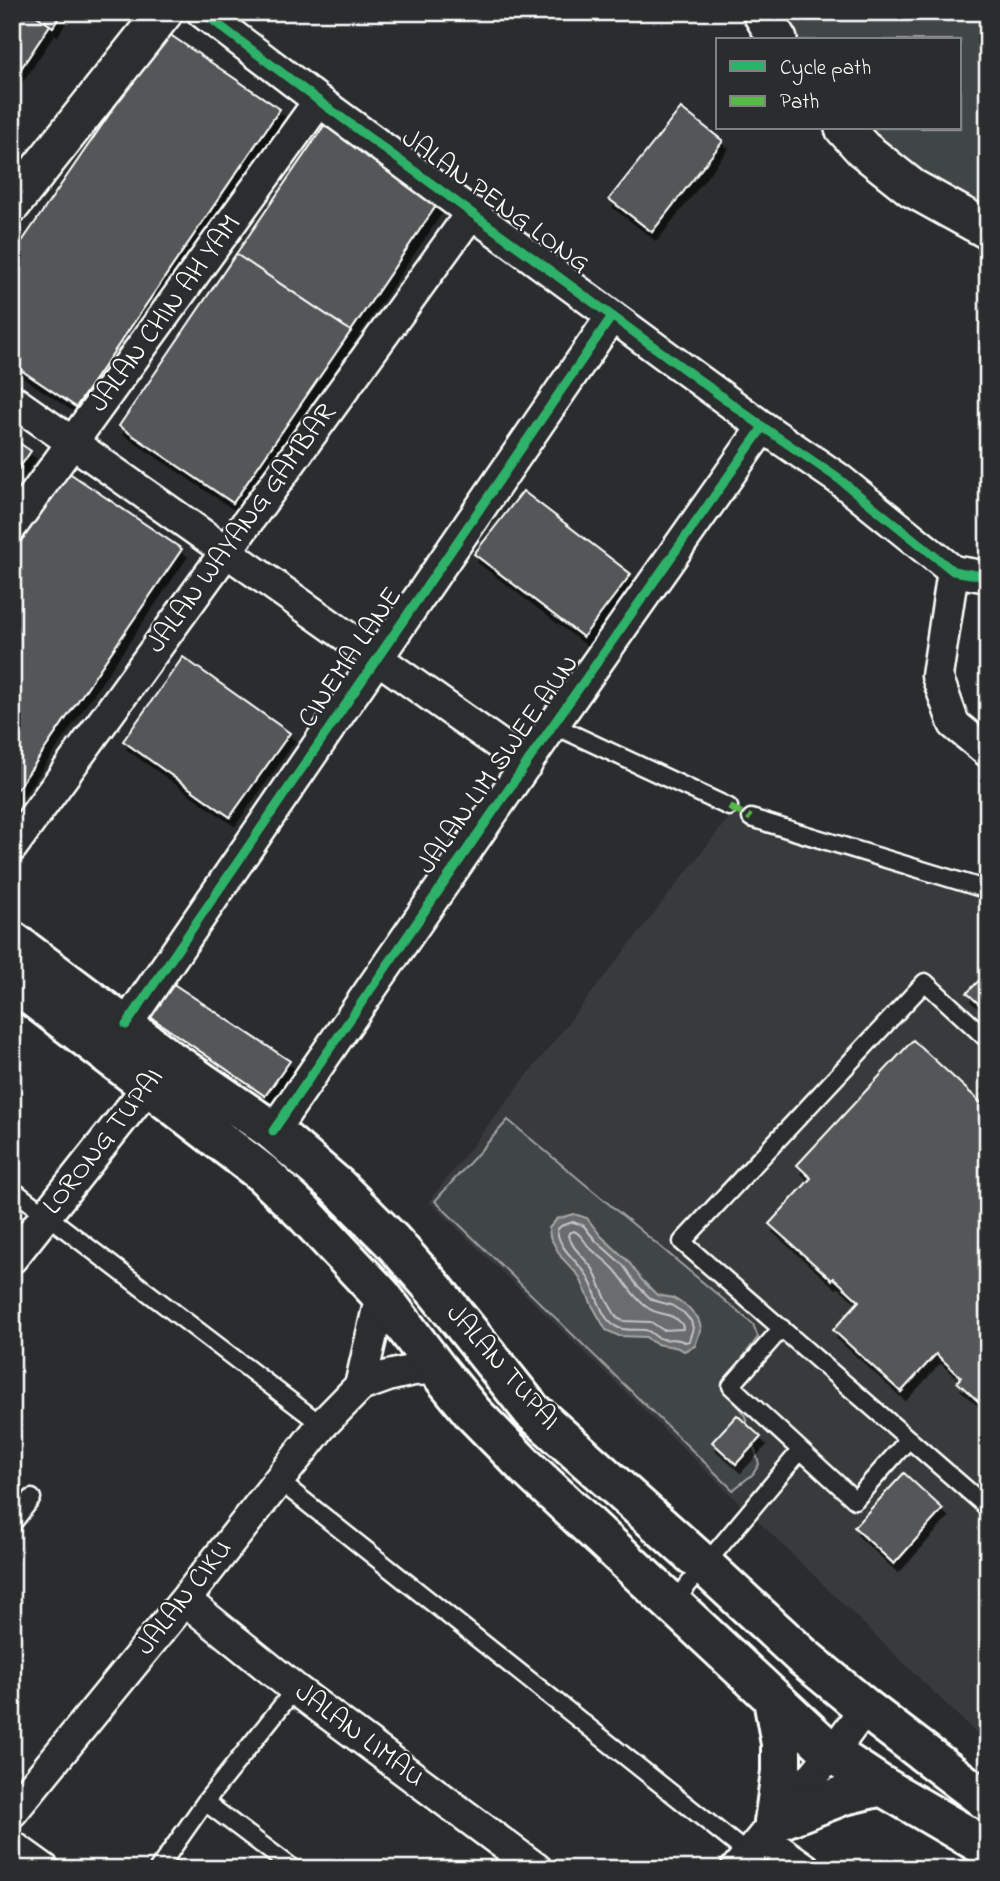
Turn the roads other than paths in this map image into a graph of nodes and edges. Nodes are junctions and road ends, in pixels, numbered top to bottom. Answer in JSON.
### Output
{"nodes":[{"id":1,"x":202,"y":12,"type":"edge"},
{"id":2,"x":761,"y":12,"type":"edge"},
{"id":3,"x":155,"y":16,"type":"edge"},
{"id":4,"x":777,"y":38,"type":"edge"},
{"id":5,"x":319,"y":101,"type":"junction"},
{"id":6,"x":846,"y":130,"type":"edge"},
{"id":7,"x":12,"y":204,"type":"edge"},
{"id":8,"x":472,"y":212,"type":"junction"},
{"id":9,"x":988,"y":230,"type":"edge"},
{"id":10,"x":612,"y":316,"type":"junction"},
{"id":11,"x":12,"y":401,"type":"edge"},
{"id":12,"x":763,"y":426,"type":"junction"},
{"id":13,"x":72,"y":443,"type":"junction"},
{"id":14,"x":12,"y":526,"type":"edge"},
{"id":15,"x":226,"y":551,"type":"junction"},
{"id":16,"x":953,"y":571,"type":"junction"},
{"id":17,"x":988,"y":577,"type":"edge"},
{"id":18,"x":377,"y":659,"type":"junction"},
{"id":19,"x":554,"y":725,"type":"junction"},
{"id":20,"x":988,"y":752,"type":"edge"},
{"id":21,"x":527,"y":764,"type":"junction"},
{"id":22,"x":729,"y":807,"type":"dead end"},
{"id":23,"x":751,"y":818,"type":"dead end"},
{"id":24,"x":12,"y":846,"type":"edge"},
{"id":25,"x":988,"y":890,"type":"edge"},
{"id":26,"x":12,"y":941,"type":"edge"},
{"id":27,"x":12,"y":981,"type":"edge"},
{"id":28,"x":127,"y":1025,"type":"junction"},
{"id":29,"x":988,"y":1040,"type":"edge"},
{"id":30,"x":159,"y":1073,"type":"junction"},
{"id":31,"x":273,"y":1131,"type":"junction"},
{"id":32,"x":12,"y":1189,"type":"edge"},
{"id":33,"x":46,"y":1215,"type":"junction"},
{"id":34,"x":12,"y":1258,"type":"edge"},
{"id":35,"x":381,"y":1295,"type":"junction"},
{"id":36,"x":782,"y":1328,"type":"junction"},
{"id":37,"x":437,"y":1369,"type":"junction"},
{"id":38,"x":360,"y":1386,"type":"junction"},
{"id":39,"x":323,"y":1425,"type":"junction"},
{"id":40,"x":909,"y":1439,"type":"junction"},
{"id":41,"x":800,"y":1451,"type":"junction"},
{"id":42,"x":278,"y":1480,"type":"junction"},
{"id":43,"x":32,"y":1499,"type":"dead end"},
{"id":44,"x":988,"y":1508,"type":"edge"},
{"id":45,"x":12,"y":1524,"type":"edge"},
{"id":46,"x":705,"y":1566,"type":"junction"},
{"id":47,"x":185,"y":1600,"type":"junction"},
{"id":48,"x":672,"y":1604,"type":"junction"},
{"id":49,"x":295,"y":1689,"type":"junction"},
{"id":50,"x":773,"y":1699,"type":"junction"},
{"id":51,"x":865,"y":1708,"type":"junction"},
{"id":52,"x":832,"y":1753,"type":"junction"},
{"id":53,"x":883,"y":1786,"type":"junction"},
{"id":54,"x":205,"y":1801,"type":"junction"},
{"id":55,"x":988,"y":1802,"type":"edge"},
{"id":56,"x":12,"y":1812,"type":"edge"},
{"id":57,"x":12,"y":1846,"type":"edge"},
{"id":58,"x":755,"y":1846,"type":"edge"},
{"id":59,"x":988,"y":1848,"type":"edge"},
{"id":60,"x":44,"y":1869,"type":"edge"},
{"id":61,"x":158,"y":1869,"type":"edge"},
{"id":62,"x":294,"y":1869,"type":"edge"},
{"id":63,"x":537,"y":1869,"type":"edge"},
{"id":64,"x":806,"y":1869,"type":"edge"}],
"edges":[{"from":1,"to":5,"type":"street","name":"JALAN PENG LONG"},
{"from":2,"to":4,"type":"street"},
{"from":3,"to":7,"type":"street"},
{"from":5,"to":8,"type":"street","name":"JALAN PENG LONG"},
{"from":5,"to":13,"type":"street","name":"JALAN CHIN AH YAM"},
{"from":6,"to":9,"type":"street"},
{"from":8,"to":10,"type":"street","name":"JALAN PENG LONG"},
{"from":8,"to":15,"type":"street","name":"JALAN WAYANG GAMBAR"},
{"from":10,"to":12,"type":"street","name":"JALAN PENG LONG"},
{"from":10,"to":18,"type":"street","name":"CINEMA LANE"},
{"from":11,"to":13,"type":"street"},
{"from":12,"to":16,"type":"street","name":"JALAN PENG LONG"},
{"from":12,"to":19,"type":"street","name":"JALAN LIM SWEE AUN"},
{"from":13,"to":14,"type":"street","name":"JALAN CHIN AH YAM"},
{"from":13,"to":15,"type":"street"},
{"from":15,"to":18,"type":"street"},
{"from":15,"to":24,"type":"street","name":"JALAN WAYANG GAMBAR"},
{"from":16,"to":17,"type":"street"},
{"from":16,"to":20,"type":"street"},
{"from":18,"to":21,"type":"street"},
{"from":18,"to":28,"type":"street","name":"CINEMA LANE"},
{"from":19,"to":21,"type":"street","name":"JALAN LIM SWEE AUN"},
{"from":19,"to":22,"type":"lane"},
{"from":21,"to":31,"type":"street","name":"JALAN LIM SWEE AUN"},
{"from":23,"to":25,"type":"lane"},
{"from":26,"to":28,"type":"main road","name":"JALAN TUPAI"},
{"from":27,"to":30,"type":"main road","name":"JALAN TUPAI"},
{"from":28,"to":30,"type":"main road","name":"JALAN TUPAI"},
{"from":29,"to":36,"type":"lane"},
{"from":30,"to":31,"type":"main road","name":"JALAN TUPAI"},
{"from":30,"to":33,"type":"street","name":"LORONG TUPAI"},
{"from":30,"to":35,"type":"main road"},
{"from":31,"to":46,"type":"main road","name":"JALAN TUPAI"},
{"from":32,"to":33,"type":"lane"},
{"from":33,"to":34,"type":"street","name":"LORONG TUPAI"},
{"from":33,"to":39,"type":"lane"},
{"from":35,"to":37,"type":"main road"},
{"from":35,"to":38,"type":"street"},
{"from":36,"to":40,"type":"lane"},
{"from":36,"to":41,"type":"lane"},
{"from":37,"to":38,"type":"street"},
{"from":37,"to":48,"type":"main road"},
{"from":38,"to":39,"type":"street","name":"JALAN CIKU"},
{"from":39,"to":42,"type":"street","name":"JALAN CIKU"},
{"from":40,"to":41,"type":"lane"},
{"from":40,"to":44,"type":"lane"},
{"from":41,"to":46,"type":"lane"},
{"from":42,"to":47,"type":"street","name":"JALAN CIKU"},
{"from":42,"to":58,"type":"lane"},
{"from":43,"to":45,"type":"lane"},
{"from":46,"to":48,"type":"lane"},
{"from":46,"to":51,"type":"main road","name":"JALAN TUPAI"},
{"from":47,"to":49,"type":"street","name":"JALAN LIMAU"},
{"from":47,"to":56,"type":"street","name":"JALAN CIKU"},
{"from":48,"to":50,"type":"main road"},
{"from":49,"to":54,"type":"lane"},
{"from":49,"to":63,"type":"street","name":"JALAN LIMAU"},
{"from":50,"to":52,"type":"main road"},
{"from":50,"to":58,"type":"main road"},
{"from":51,"to":52,"type":"street"},
{"from":51,"to":55,"type":"main road","name":"JALAN TUPAI"},
{"from":52,"to":53,"type":"main road"},
{"from":52,"to":58,"type":"street"},
{"from":53,"to":58,"type":"main road"},
{"from":53,"to":59,"type":"main road"},
{"from":54,"to":61,"type":"lane"},
{"from":54,"to":62,"type":"lane"},
{"from":57,"to":60,"type":"street"},
{"from":58,"to":64,"type":"street"}]}
